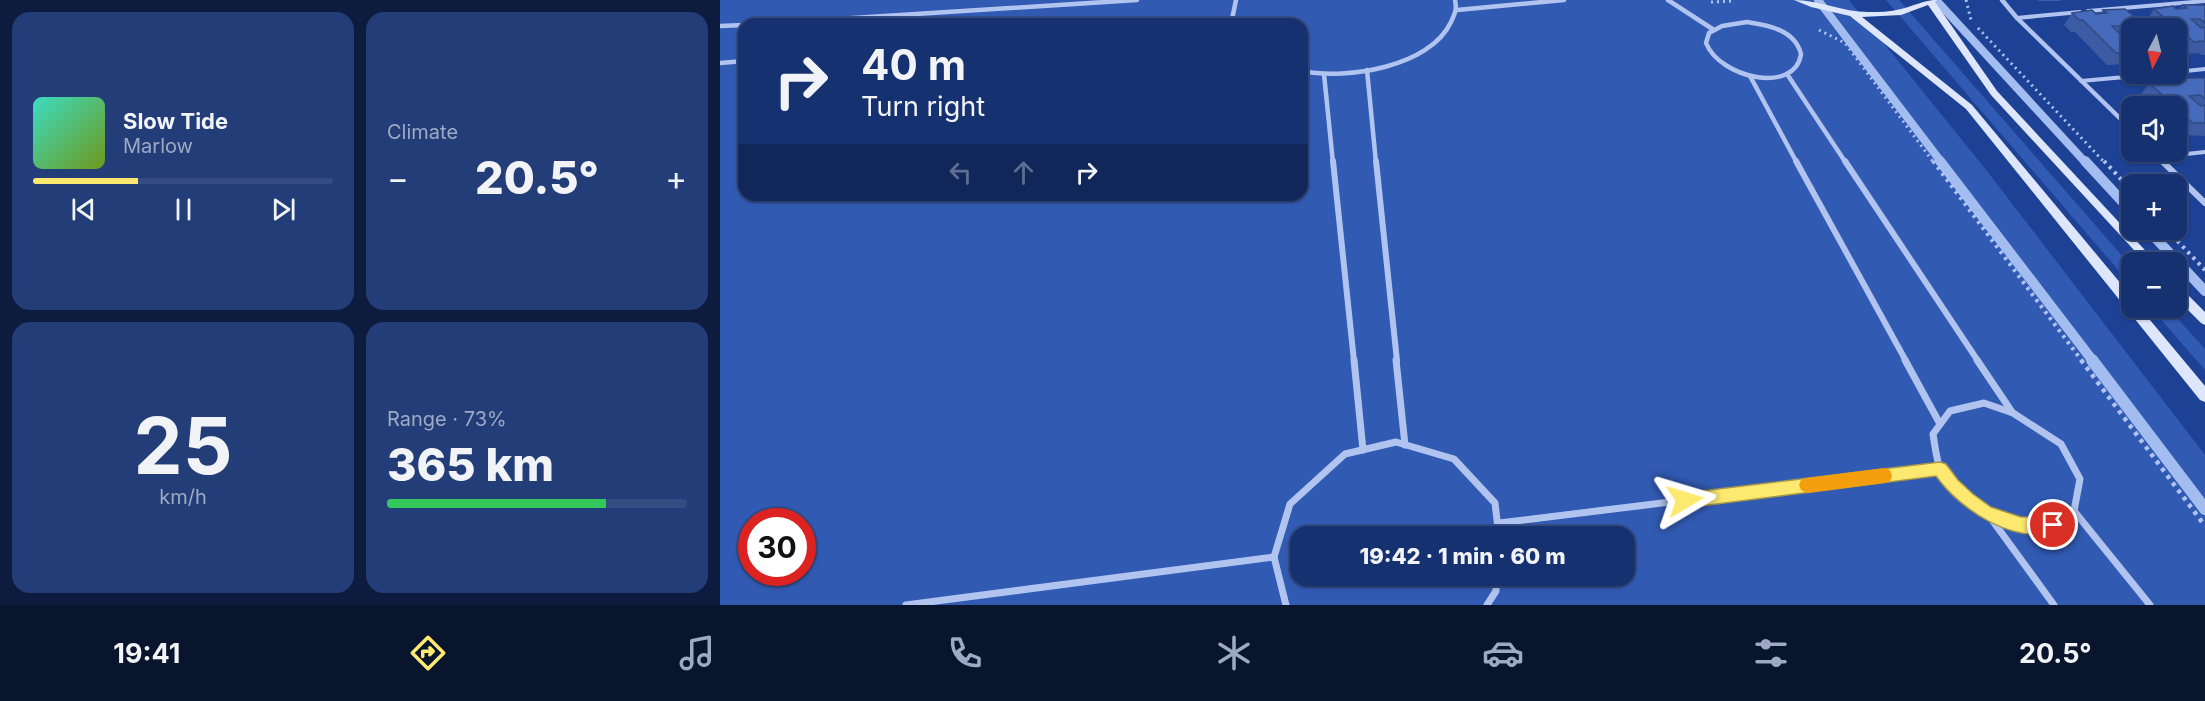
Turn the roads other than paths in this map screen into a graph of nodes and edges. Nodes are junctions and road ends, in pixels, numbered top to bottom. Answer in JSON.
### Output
{"nodes":[{"id":1,"x":1137,"y":0,"type":"edge"},
{"id":2,"x":1236,"y":0,"type":"edge"},
{"id":3,"x":1455,"y":0,"type":"edge"},
{"id":4,"x":1564,"y":0,"type":"edge"},
{"id":5,"x":1668,"y":0,"type":"edge"},
{"id":6,"x":1798,"y":0,"type":"edge"},
{"id":7,"x":2002,"y":0,"type":"edge"},
{"id":8,"x":1931,"y":1,"type":"edge"},
{"id":9,"x":2205,"y":1,"type":"edge"},
{"id":10,"x":1457,"y":10,"type":"junction"},
{"id":11,"x":1853,"y":14,"type":"junction"},
{"id":12,"x":853,"y":18,"type":"edge"},
{"id":13,"x":1232,"y":18,"type":"edge"},
{"id":14,"x":2017,"y":18,"type":"junction"},
{"id":15,"x":738,"y":25,"type":"edge"},
{"id":16,"x":720,"y":26,"type":"edge"},
{"id":17,"x":1714,"y":30,"type":"junction"},
{"id":18,"x":738,"y":62,"type":"edge"},
{"id":19,"x":720,"y":63,"type":"edge"},
{"id":20,"x":2205,"y":69,"type":"edge"},
{"id":21,"x":1367,"y":70,"type":"junction"},
{"id":22,"x":2187,"y":71,"type":"edge"},
{"id":23,"x":1308,"y":72,"type":"edge"},
{"id":24,"x":1324,"y":74,"type":"junction"},
{"id":25,"x":1786,"y":74,"type":"junction"},
{"id":26,"x":1750,"y":76,"type":"junction"},
{"id":27,"x":2121,"y":77,"type":"edge"},
{"id":28,"x":2081,"y":81,"type":"junction"},
{"id":29,"x":2121,"y":119,"type":"edge"},
{"id":30,"x":2205,"y":152,"type":"edge"},
{"id":31,"x":2187,"y":154,"type":"edge"},
{"id":32,"x":2163,"y":162,"type":"edge"},
{"id":33,"x":2205,"y":203,"type":"edge"},
{"id":34,"x":2142,"y":252,"type":"edge"},
{"id":35,"x":2121,"y":294,"type":"edge"},
{"id":36,"x":2187,"y":301,"type":"edge"},
{"id":37,"x":2141,"y":318,"type":"edge"},
{"id":38,"x":2205,"y":320,"type":"edge"},
{"id":39,"x":2205,"y":396,"type":"edge"},
{"id":40,"x":2013,"y":413,"type":"junction"},
{"id":41,"x":1940,"y":424,"type":"junction"},
{"id":42,"x":1405,"y":445,"type":"junction"},
{"id":43,"x":1363,"y":450,"type":"junction"},
{"id":44,"x":1940,"y":469,"type":"junction"},
{"id":45,"x":2074,"y":511,"type":"junction"},
{"id":46,"x":1986,"y":513,"type":"junction"},
{"id":47,"x":1499,"y":523,"type":"junction"},
{"id":48,"x":1499,"y":526,"type":"edge"},
{"id":49,"x":1274,"y":557,"type":"junction"},
{"id":50,"x":1496,"y":586,"type":"edge"},
{"id":51,"x":906,"y":605,"type":"edge"},
{"id":52,"x":1286,"y":605,"type":"edge"},
{"id":53,"x":1487,"y":605,"type":"edge"},
{"id":54,"x":2054,"y":605,"type":"edge"},
{"id":55,"x":2150,"y":605,"type":"edge"}],
"edges":[{"from":1,"to":12,"type":"street"},
{"from":2,"to":13,"type":"street"},
{"from":3,"to":10,"type":"street"},
{"from":4,"to":10,"type":"street"},
{"from":5,"to":17,"type":"street"},
{"from":6,"to":11,"type":"main road"},
{"from":7,"to":14,"type":"street"},
{"from":8,"to":11,"type":"main road"},
{"from":8,"to":34,"type":"main road"},
{"from":9,"to":14,"type":"lane"},
{"from":10,"to":21,"type":"street"},
{"from":11,"to":35,"type":"main road"},
{"from":14,"to":28,"type":"street"},
{"from":15,"to":16,"type":"street"},
{"from":17,"to":25,"type":"street"},
{"from":17,"to":26,"type":"street"},
{"from":18,"to":19,"type":"street"},
{"from":20,"to":22,"type":"lane"},
{"from":21,"to":24,"type":"street"},
{"from":21,"to":42,"type":"street"},
{"from":23,"to":24,"type":"street"},
{"from":24,"to":43,"type":"street"},
{"from":25,"to":26,"type":"street"},
{"from":25,"to":40,"type":"street"},
{"from":26,"to":41,"type":"street"},
{"from":27,"to":28,"type":"lane"},
{"from":28,"to":29,"type":"street"},
{"from":30,"to":31,"type":"lane"},
{"from":32,"to":33,"type":"street"},
{"from":36,"to":38,"type":"main road"},
{"from":37,"to":39,"type":"main road"},
{"from":40,"to":41,"type":"street"},
{"from":40,"to":45,"type":"street"},
{"from":41,"to":44,"type":"street"},
{"from":42,"to":43,"type":"street"},
{"from":42,"to":47,"type":"street"},
{"from":43,"to":49,"type":"street"},
{"from":44,"to":46,"type":"street"},
{"from":44,"to":47,"type":"street"},
{"from":45,"to":46,"type":"street"},
{"from":45,"to":55,"type":"street"},
{"from":46,"to":54,"type":"street"},
{"from":47,"to":48,"type":"street"},
{"from":49,"to":51,"type":"street"},
{"from":49,"to":52,"type":"street"},
{"from":50,"to":53,"type":"street"}]}
